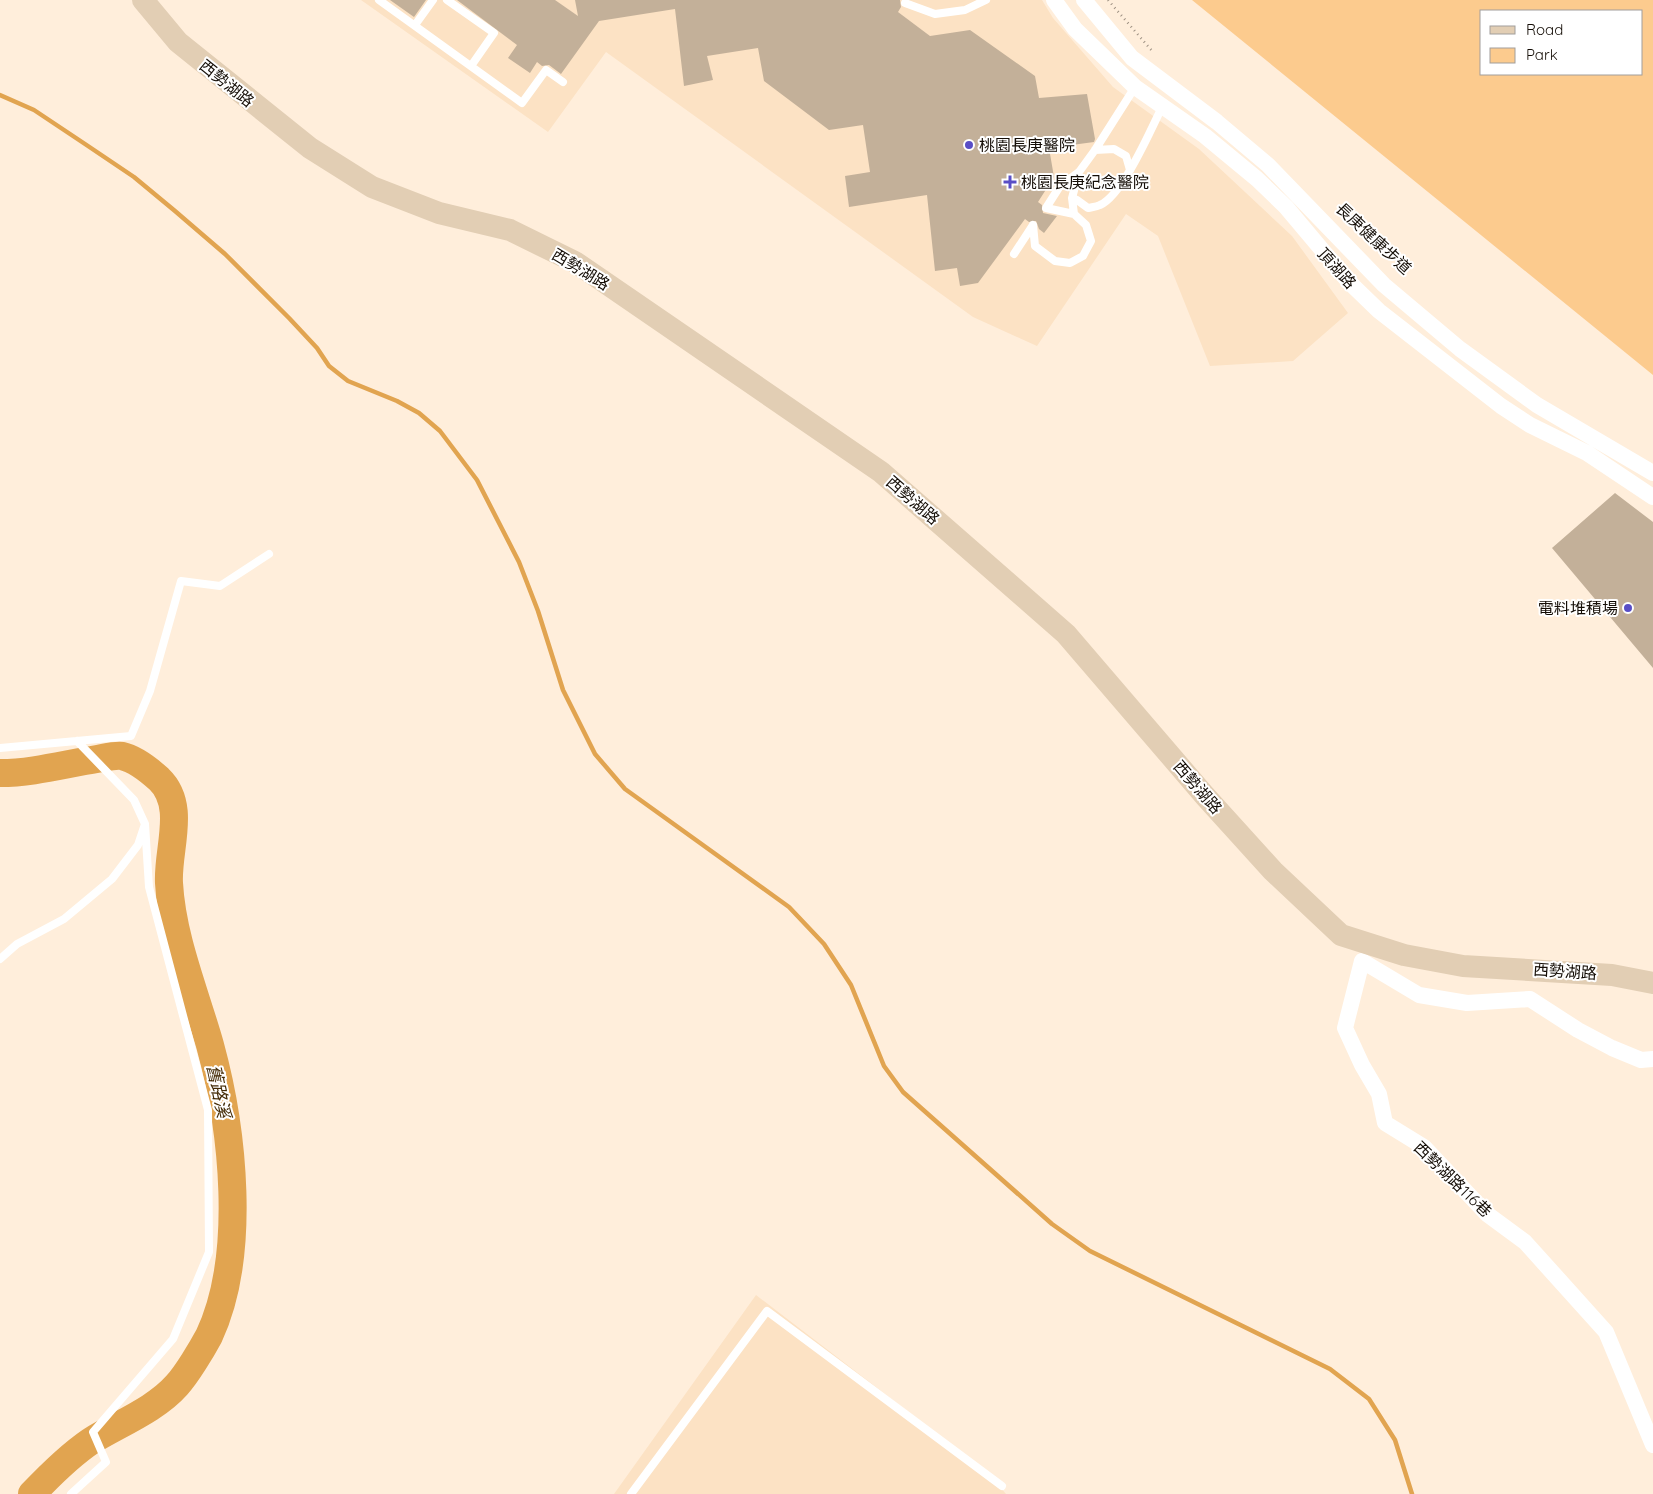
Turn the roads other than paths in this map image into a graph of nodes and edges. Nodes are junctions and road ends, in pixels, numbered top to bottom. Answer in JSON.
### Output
{"nodes":[{"id":1,"x":143,"y":0,"type":"edge"},
{"id":2,"x":379,"y":0,"type":"edge"},
{"id":3,"x":433,"y":0,"type":"edge"},
{"id":4,"x":447,"y":0,"type":"edge"},
{"id":5,"x":986,"y":0,"type":"edge"},
{"id":6,"x":1054,"y":0,"type":"edge"},
{"id":7,"x":1084,"y":0,"type":"edge"},
{"id":8,"x":905,"y":3,"type":"dead end"},
{"id":9,"x":415,"y":25,"type":"junction"},
{"id":10,"x":471,"y":66,"type":"junction"},
{"id":11,"x":563,"y":82,"type":"dead end"},
{"id":12,"x":1135,"y":86,"type":"junction"},
{"id":13,"x":1163,"y":105,"type":"junction"},
{"id":14,"x":1096,"y":150,"type":"junction"},
{"id":15,"x":1130,"y":170,"type":"junction"},
{"id":16,"x":1079,"y":172,"type":"junction"},
{"id":17,"x":1077,"y":200,"type":"dead end"},
{"id":18,"x":1074,"y":214,"type":"junction"},
{"id":19,"x":1014,"y":254,"type":"dead end"},
{"id":20,"x":1653,"y":473,"type":"edge"},
{"id":21,"x":1653,"y":497,"type":"edge"},
{"id":22,"x":269,"y":554,"type":"dead end"},
{"id":23,"x":77,"y":741,"type":"junction"},
{"id":24,"x":0,"y":748,"type":"edge"},
{"id":25,"x":145,"y":824,"type":"junction"},
{"id":26,"x":0,"y":959,"type":"edge"},
{"id":27,"x":1653,"y":983,"type":"edge"},
{"id":28,"x":1653,"y":1059,"type":"edge"},
{"id":29,"x":1653,"y":1445,"type":"edge"},
{"id":30,"x":1002,"y":1486,"type":"dead end"},
{"id":31,"x":71,"y":1494,"type":"edge"},
{"id":32,"x":631,"y":1494,"type":"edge"}],
"edges":[{"from":1,"to":27,"type":"street","name":"西勢湖路"},
{"from":2,"to":9,"type":"lane"},
{"from":3,"to":9,"type":"lane"},
{"from":4,"to":10,"type":"lane"},
{"from":5,"to":8,"type":"lane"},
{"from":6,"to":12,"type":"street","name":"頂湖路"},
{"from":7,"to":20,"type":"street","name":"頂湖路"},
{"from":9,"to":10,"type":"lane"},
{"from":10,"to":11,"type":"lane"},
{"from":12,"to":13,"type":"street","name":"頂湖路"},
{"from":12,"to":14,"type":"lane"},
{"from":13,"to":15,"type":"lane"},
{"from":13,"to":21,"type":"street","name":"頂湖路"},
{"from":14,"to":15,"type":"lane"},
{"from":14,"to":16,"type":"lane"},
{"from":15,"to":17,"type":"lane"},
{"from":16,"to":18,"type":"lane"},
{"from":16,"to":18,"type":"lane"},
{"from":18,"to":19,"type":"lane"},
{"from":22,"to":23,"type":"lane"},
{"from":23,"to":24,"type":"lane"},
{"from":23,"to":25,"type":"lane"},
{"from":25,"to":26,"type":"lane"},
{"from":25,"to":31,"type":"lane"},
{"from":28,"to":29,"type":"street","name":"西勢湖路116巷"},
{"from":30,"to":32,"type":"lane"}]}
